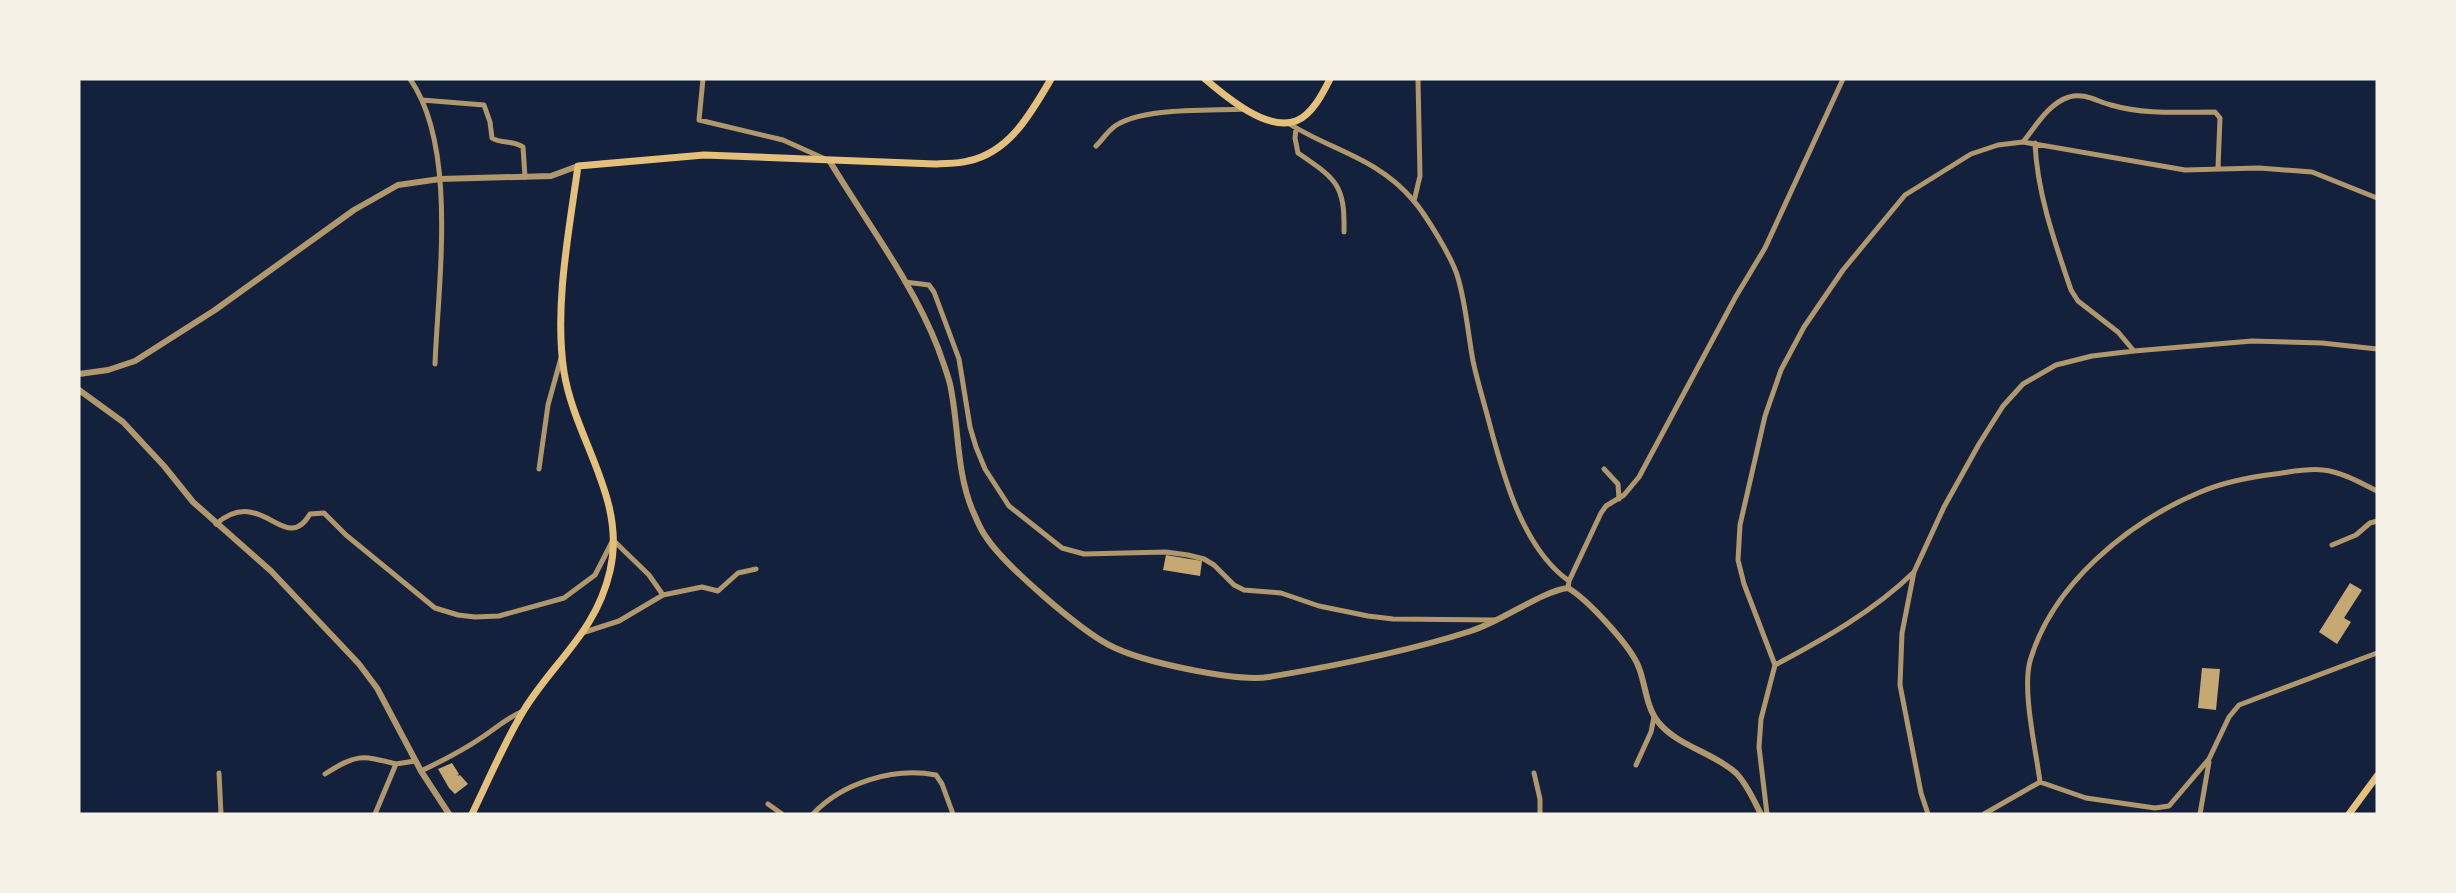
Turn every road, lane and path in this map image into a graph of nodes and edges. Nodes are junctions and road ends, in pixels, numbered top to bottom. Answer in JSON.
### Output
{"nodes":[{"id":1,"x":410,"y":79,"type":"edge"},
{"id":2,"x":703,"y":79,"type":"edge"},
{"id":3,"x":1051,"y":79,"type":"edge"},
{"id":4,"x":1205,"y":79,"type":"edge"},
{"id":5,"x":1330,"y":79,"type":"edge"},
{"id":6,"x":1418,"y":79,"type":"edge"},
{"id":7,"x":1843,"y":79,"type":"edge"},
{"id":8,"x":422,"y":100,"type":"junction"},
{"id":9,"x":1245,"y":109,"type":"junction"},
{"id":10,"x":1287,"y":122,"type":"junction"},
{"id":11,"x":1296,"y":128,"type":"junction"},
{"id":12,"x":2023,"y":142,"type":"junction"},
{"id":13,"x":2035,"y":143,"type":"junction"},
{"id":14,"x":1096,"y":146,"type":"dead end"},
{"id":15,"x":829,"y":160,"type":"junction"},
{"id":16,"x":578,"y":166,"type":"junction"},
{"id":17,"x":2218,"y":168,"type":"junction"},
{"id":18,"x":525,"y":177,"type":"junction"},
{"id":19,"x":440,"y":179,"type":"junction"},
{"id":20,"x":2377,"y":198,"type":"edge"},
{"id":21,"x":1414,"y":201,"type":"junction"},
{"id":22,"x":1344,"y":232,"type":"dead end"},
{"id":23,"x":905,"y":282,"type":"junction"},
{"id":24,"x":2377,"y":349,"type":"edge"},
{"id":25,"x":2134,"y":351,"type":"junction"},
{"id":26,"x":562,"y":355,"type":"junction"},
{"id":27,"x":435,"y":364,"type":"dead end"},
{"id":28,"x":79,"y":374,"type":"edge"},
{"id":29,"x":79,"y":390,"type":"edge"},
{"id":30,"x":539,"y":469,"type":"dead end"},
{"id":31,"x":1604,"y":469,"type":"dead end"},
{"id":32,"x":2377,"y":491,"type":"edge"},
{"id":33,"x":1619,"y":499,"type":"junction"},
{"id":34,"x":2377,"y":521,"type":"edge"},
{"id":35,"x":216,"y":524,"type":"junction"},
{"id":36,"x":613,"y":540,"type":"junction"},
{"id":37,"x":2332,"y":545,"type":"dead end"},
{"id":38,"x":756,"y":569,"type":"dead end"},
{"id":39,"x":1914,"y":572,"type":"junction"},
{"id":40,"x":1568,"y":584,"type":"junction"},
{"id":41,"x":663,"y":595,"type":"junction"},
{"id":42,"x":1499,"y":620,"type":"junction"},
{"id":43,"x":585,"y":632,"type":"junction"},
{"id":44,"x":2377,"y":653,"type":"edge"},
{"id":45,"x":1775,"y":665,"type":"junction"},
{"id":46,"x":524,"y":710,"type":"junction"},
{"id":47,"x":1654,"y":717,"type":"junction"},
{"id":48,"x":2209,"y":759,"type":"junction"},
{"id":49,"x":415,"y":761,"type":"junction"},
{"id":50,"x":396,"y":764,"type":"junction"},
{"id":51,"x":1636,"y":765,"type":"dead end"},
{"id":52,"x":421,"y":771,"type":"junction"},
{"id":53,"x":219,"y":773,"type":"dead end"},
{"id":54,"x":1534,"y":773,"type":"dead end"},
{"id":55,"x":325,"y":774,"type":"dead end"},
{"id":56,"x":2377,"y":776,"type":"edge"},
{"id":57,"x":2040,"y":782,"type":"junction"},
{"id":58,"x":768,"y":804,"type":"dead end"},
{"id":59,"x":221,"y":814,"type":"edge"},
{"id":60,"x":375,"y":814,"type":"edge"},
{"id":61,"x":449,"y":814,"type":"edge"},
{"id":62,"x":472,"y":814,"type":"edge"},
{"id":63,"x":782,"y":814,"type":"edge"},
{"id":64,"x":813,"y":814,"type":"edge"},
{"id":65,"x":953,"y":814,"type":"edge"},
{"id":66,"x":1540,"y":814,"type":"edge"},
{"id":67,"x":1761,"y":814,"type":"edge"},
{"id":68,"x":1767,"y":814,"type":"edge"},
{"id":69,"x":1928,"y":814,"type":"edge"},
{"id":70,"x":1984,"y":814,"type":"edge"},
{"id":71,"x":2200,"y":814,"type":"edge"},
{"id":72,"x":2349,"y":814,"type":"edge"}],
"edges":[{"from":1,"to":8,"type":"street"},
{"from":2,"to":15,"type":"street"},
{"from":3,"to":15,"type":"main road"},
{"from":4,"to":9,"type":"main road"},
{"from":5,"to":10,"type":"main road"},
{"from":6,"to":21,"type":"street"},
{"from":7,"to":33,"type":"street"},
{"from":8,"to":18,"type":"street"},
{"from":8,"to":19,"type":"street"},
{"from":9,"to":10,"type":"main road"},
{"from":9,"to":14,"type":"street"},
{"from":10,"to":11,"type":"street"},
{"from":11,"to":21,"type":"street"},
{"from":11,"to":22,"type":"street"},
{"from":12,"to":13,"type":"street"},
{"from":12,"to":17,"type":"street"},
{"from":12,"to":45,"type":"street"},
{"from":13,"to":17,"type":"street"},
{"from":13,"to":25,"type":"street"},
{"from":15,"to":16,"type":"main road"},
{"from":15,"to":23,"type":"street"},
{"from":16,"to":18,"type":"street"},
{"from":16,"to":26,"type":"main road"},
{"from":17,"to":20,"type":"street"},
{"from":18,"to":19,"type":"street"},
{"from":19,"to":27,"type":"street"},
{"from":19,"to":28,"type":"street"},
{"from":21,"to":40,"type":"street"},
{"from":23,"to":42,"type":"street"},
{"from":23,"to":42,"type":"street"},
{"from":24,"to":25,"type":"street"},
{"from":25,"to":39,"type":"street"},
{"from":26,"to":30,"type":"street"},
{"from":26,"to":36,"type":"main road"},
{"from":29,"to":35,"type":"street"},
{"from":31,"to":33,"type":"street"},
{"from":32,"to":57,"type":"street"},
{"from":33,"to":40,"type":"street"},
{"from":34,"to":37,"type":"street"},
{"from":35,"to":36,"type":"street"},
{"from":35,"to":49,"type":"street"},
{"from":36,"to":41,"type":"street"},
{"from":36,"to":43,"type":"main road"},
{"from":38,"to":41,"type":"street"},
{"from":39,"to":45,"type":"street"},
{"from":39,"to":69,"type":"street"},
{"from":40,"to":42,"type":"street"},
{"from":40,"to":47,"type":"street"},
{"from":41,"to":43,"type":"street"},
{"from":43,"to":46,"type":"main road"},
{"from":44,"to":48,"type":"street"},
{"from":45,"to":68,"type":"street"},
{"from":46,"to":52,"type":"street"},
{"from":46,"to":62,"type":"main road"},
{"from":47,"to":51,"type":"street"},
{"from":47,"to":67,"type":"street"},
{"from":48,"to":57,"type":"street"},
{"from":48,"to":71,"type":"street"},
{"from":49,"to":50,"type":"street"},
{"from":49,"to":52,"type":"street"},
{"from":50,"to":55,"type":"street"},
{"from":50,"to":60,"type":"street"},
{"from":52,"to":61,"type":"street"},
{"from":53,"to":59,"type":"street"},
{"from":54,"to":66,"type":"street"},
{"from":56,"to":72,"type":"main road"},
{"from":57,"to":70,"type":"street"},
{"from":58,"to":63,"type":"street"},
{"from":64,"to":65,"type":"street"}]}
